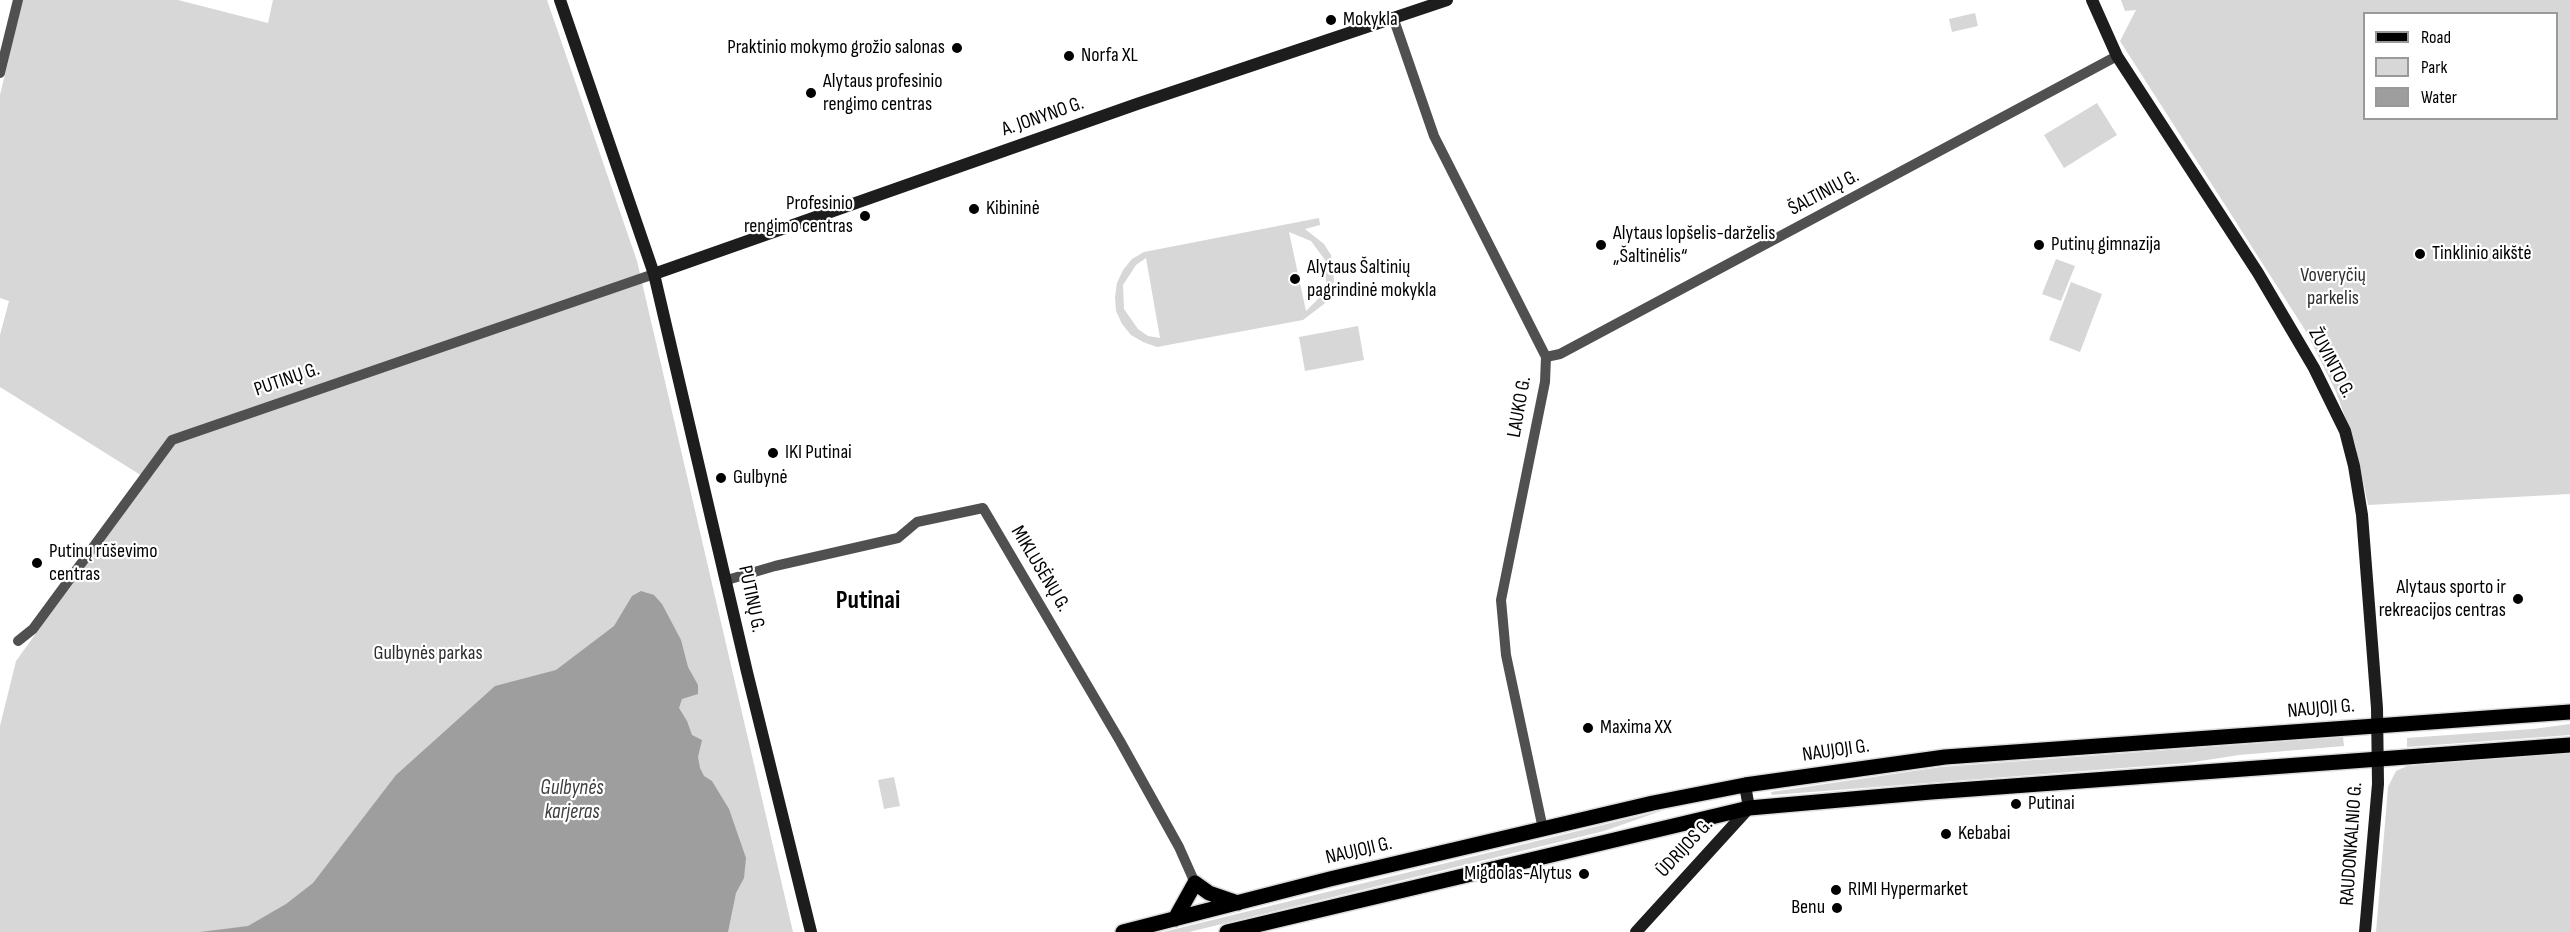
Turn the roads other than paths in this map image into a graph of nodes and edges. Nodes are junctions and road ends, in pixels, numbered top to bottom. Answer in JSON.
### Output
{"nodes":[{"id":1,"x":18,"y":0,"type":"edge"},
{"id":2,"x":560,"y":0,"type":"edge"},
{"id":3,"x":1447,"y":0,"type":"edge"},
{"id":4,"x":2092,"y":0,"type":"edge"},
{"id":5,"x":1393,"y":18,"type":"junction"},
{"id":6,"x":2117,"y":56,"type":"junction"},
{"id":7,"x":0,"y":73,"type":"edge"},
{"id":8,"x":654,"y":274,"type":"junction"},
{"id":9,"x":1546,"y":357,"type":"junction"},
{"id":10,"x":727,"y":580,"type":"junction"},
{"id":11,"x":18,"y":641,"type":"dead end"},
{"id":12,"x":2570,"y":712,"type":"edge"},
{"id":13,"x":2377,"y":726,"type":"junction"},
{"id":14,"x":2570,"y":745,"type":"edge"},
{"id":15,"x":2377,"y":760,"type":"junction"},
{"id":16,"x":1745,"y":785,"type":"junction"},
{"id":17,"x":1749,"y":808,"type":"junction"},
{"id":18,"x":1543,"y":829,"type":"junction"},
{"id":19,"x":1196,"y":883,"type":"junction"},
{"id":20,"x":1238,"y":903,"type":"junction"},
{"id":21,"x":1175,"y":919,"type":"junction"},
{"id":22,"x":811,"y":932,"type":"edge"},
{"id":23,"x":1123,"y":932,"type":"edge"},
{"id":24,"x":1227,"y":932,"type":"edge"},
{"id":25,"x":1636,"y":932,"type":"edge"},
{"id":26,"x":2365,"y":932,"type":"edge"}],
"edges":[{"from":1,"to":7,"type":"street"},
{"from":2,"to":8,"type":"street","name":"PUTINŲ G."},
{"from":3,"to":5,"type":"street","name":"A. JONYNO G."},
{"from":4,"to":6,"type":"street","name":"ŽUVINTO G."},
{"from":5,"to":8,"type":"street","name":"A. JONYNO G."},
{"from":5,"to":9,"type":"street","name":"LAUKO G."},
{"from":6,"to":9,"type":"street","name":"ŠALTINIŲ G."},
{"from":6,"to":13,"type":"street","name":"ŽUVINTO G."},
{"from":8,"to":10,"type":"street","name":"PUTINŲ G."},
{"from":8,"to":11,"type":"street","name":"PUTINŲ G."},
{"from":9,"to":18,"type":"street","name":"LAUKO G."},
{"from":10,"to":19,"type":"street","name":"MIKLUSĖNŲ G."},
{"from":10,"to":22,"type":"street","name":"PUTINŲ G."},
{"from":12,"to":13,"type":"main road","name":"NAUJOJI G."},
{"from":13,"to":15,"type":"street","name":"ŽUVINTO G."},
{"from":13,"to":16,"type":"main road","name":"NAUJOJI G."},
{"from":14,"to":15,"type":"main road"},
{"from":15,"to":17,"type":"main road"},
{"from":15,"to":26,"type":"street","name":"RAUDONKALNIO G."},
{"from":16,"to":17,"type":"street"},
{"from":16,"to":18,"type":"main road","name":"NAUJOJI G."},
{"from":17,"to":24,"type":"main road"},
{"from":17,"to":25,"type":"street","name":"ŪDRIJOS G."},
{"from":18,"to":20,"type":"main road","name":"NAUJOJI G."},
{"from":19,"to":20,"type":"main road"},
{"from":19,"to":21,"type":"main road"},
{"from":20,"to":21,"type":"main road","name":"NAUJOJI G."},
{"from":21,"to":23,"type":"main road","name":"NAUJOJI G."}]}
